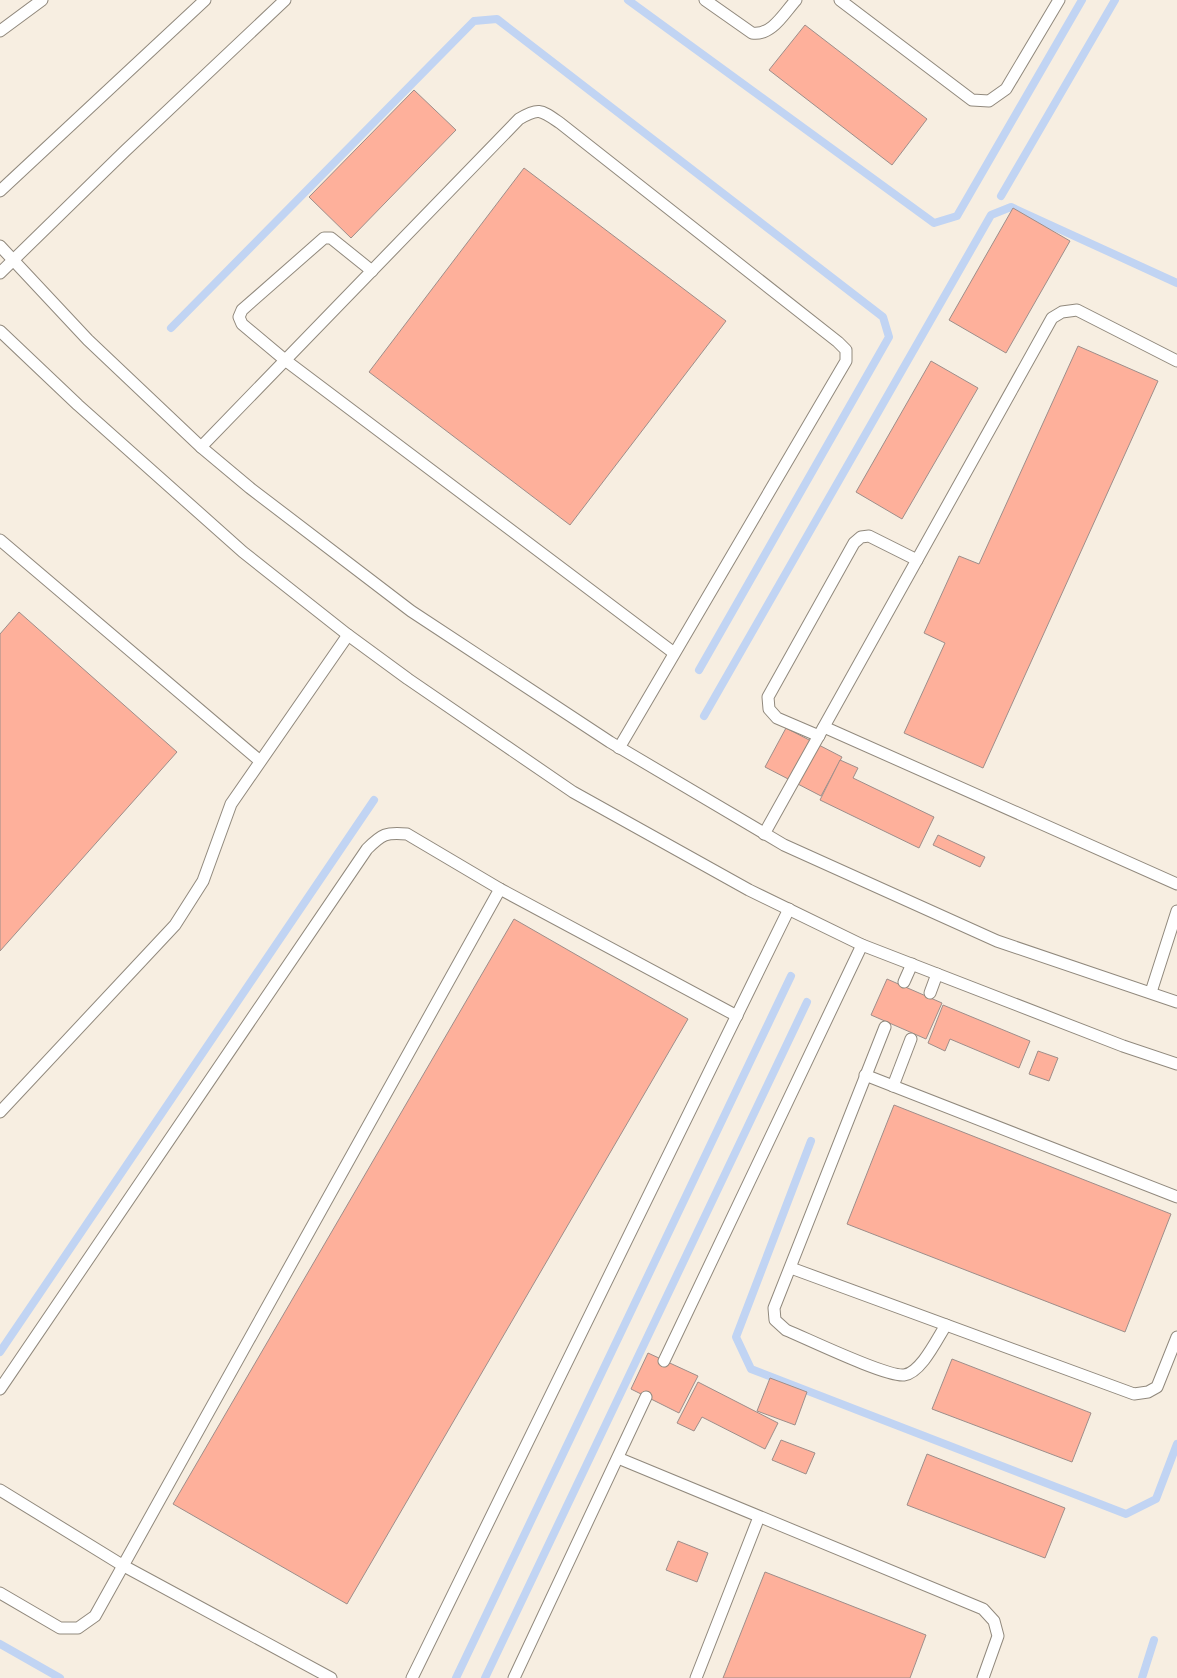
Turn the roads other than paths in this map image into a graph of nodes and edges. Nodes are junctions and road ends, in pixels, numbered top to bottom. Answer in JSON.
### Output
{"nodes":[{"id":1,"x":42,"y":0,"type":"edge"},
{"id":2,"x":205,"y":0,"type":"edge"},
{"id":3,"x":285,"y":0,"type":"edge"},
{"id":4,"x":705,"y":0,"type":"edge"},
{"id":5,"x":796,"y":0,"type":"edge"},
{"id":6,"x":840,"y":0,"type":"edge"},
{"id":7,"x":1059,"y":0,"type":"edge"},
{"id":8,"x":0,"y":31,"type":"edge"},
{"id":9,"x":0,"y":191,"type":"edge"},
{"id":10,"x":0,"y":246,"type":"edge"},
{"id":11,"x":14,"y":260,"type":"junction"},
{"id":12,"x":372,"y":271,"type":"junction"},
{"id":13,"x":0,"y":274,"type":"edge"},
{"id":14,"x":0,"y":331,"type":"edge"},
{"id":15,"x":285,"y":360,"type":"junction"},
{"id":16,"x":1177,"y":360,"type":"edge"},
{"id":17,"x":201,"y":447,"type":"junction"},
{"id":18,"x":0,"y":540,"type":"edge"},
{"id":19,"x":917,"y":560,"type":"junction"},
{"id":20,"x":348,"y":635,"type":"junction"},
{"id":21,"x":674,"y":653,"type":"junction"},
{"id":22,"x":821,"y":731,"type":"junction"},
{"id":23,"x":619,"y":748,"type":"junction"},
{"id":24,"x":260,"y":762,"type":"junction"},
{"id":25,"x":764,"y":834,"type":"junction"},
{"id":26,"x":1177,"y":884,"type":"edge"},
{"id":27,"x":500,"y":889,"type":"junction"},
{"id":28,"x":789,"y":909,"type":"junction"},
{"id":29,"x":1177,"y":911,"type":"edge"},
{"id":30,"x":862,"y":945,"type":"junction"},
{"id":31,"x":912,"y":964,"type":"junction"},
{"id":32,"x":937,"y":974,"type":"junction"},
{"id":33,"x":904,"y":982,"type":"dead end"},
{"id":34,"x":1151,"y":992,"type":"junction"},
{"id":35,"x":930,"y":993,"type":"dead end"},
{"id":36,"x":1177,"y":1002,"type":"edge"},
{"id":37,"x":736,"y":1016,"type":"junction"},
{"id":38,"x":885,"y":1027,"type":"dead end"},
{"id":39,"x":912,"y":1039,"type":"dead end"},
{"id":40,"x":1177,"y":1064,"type":"edge"},
{"id":41,"x":865,"y":1075,"type":"junction"},
{"id":42,"x":893,"y":1086,"type":"junction"},
{"id":43,"x":0,"y":1112,"type":"edge"},
{"id":44,"x":1177,"y":1197,"type":"edge"},
{"id":45,"x":791,"y":1268,"type":"junction"},
{"id":46,"x":946,"y":1325,"type":"junction"},
{"id":47,"x":1177,"y":1338,"type":"edge"},
{"id":48,"x":664,"y":1361,"type":"dead end"},
{"id":49,"x":0,"y":1389,"type":"edge"},
{"id":50,"x":646,"y":1397,"type":"dead end"},
{"id":51,"x":618,"y":1458,"type":"junction"},
{"id":52,"x":0,"y":1490,"type":"edge"},
{"id":53,"x":759,"y":1517,"type":"junction"},
{"id":54,"x":122,"y":1565,"type":"junction"},
{"id":55,"x":0,"y":1593,"type":"edge"},
{"id":56,"x":331,"y":1678,"type":"edge"},
{"id":57,"x":412,"y":1678,"type":"edge"},
{"id":58,"x":514,"y":1678,"type":"edge"},
{"id":59,"x":696,"y":1678,"type":"edge"},
{"id":60,"x":983,"y":1678,"type":"edge"}],
"edges":[{"from":1,"to":8,"type":"lane"},
{"from":2,"to":9,"type":"lane"},
{"from":3,"to":11,"type":"lane"},
{"from":4,"to":5,"type":"lane"},
{"from":6,"to":7,"type":"lane"},
{"from":10,"to":11,"type":"lane"},
{"from":11,"to":13,"type":"lane"},
{"from":11,"to":17,"type":"lane"},
{"from":12,"to":15,"type":"lane"},
{"from":12,"to":15,"type":"lane"},
{"from":12,"to":21,"type":"lane"},
{"from":14,"to":20,"type":"lane"},
{"from":15,"to":17,"type":"lane"},
{"from":15,"to":21,"type":"lane"},
{"from":16,"to":19,"type":"lane"},
{"from":17,"to":23,"type":"lane"},
{"from":18,"to":24,"type":"lane"},
{"from":19,"to":22,"type":"lane"},
{"from":19,"to":22,"type":"lane"},
{"from":20,"to":24,"type":"lane"},
{"from":20,"to":28,"type":"lane"},
{"from":21,"to":23,"type":"lane"},
{"from":22,"to":25,"type":"lane"},
{"from":22,"to":26,"type":"lane"},
{"from":23,"to":25,"type":"lane"},
{"from":24,"to":43,"type":"lane"},
{"from":25,"to":34,"type":"lane"},
{"from":27,"to":37,"type":"lane"},
{"from":27,"to":49,"type":"lane"},
{"from":27,"to":54,"type":"lane"},
{"from":28,"to":30,"type":"lane"},
{"from":28,"to":37,"type":"lane"},
{"from":29,"to":34,"type":"lane"},
{"from":30,"to":31,"type":"lane"},
{"from":30,"to":48,"type":"lane"},
{"from":31,"to":32,"type":"lane"},
{"from":31,"to":33,"type":"lane"},
{"from":32,"to":35,"type":"lane"},
{"from":32,"to":40,"type":"lane"},
{"from":34,"to":36,"type":"lane"},
{"from":37,"to":57,"type":"lane"},
{"from":38,"to":41,"type":"lane"},
{"from":39,"to":42,"type":"lane"},
{"from":41,"to":42,"type":"lane"},
{"from":41,"to":45,"type":"lane"},
{"from":42,"to":44,"type":"lane"},
{"from":45,"to":46,"type":"lane"},
{"from":45,"to":46,"type":"lane"},
{"from":46,"to":47,"type":"lane"},
{"from":50,"to":51,"type":"lane"},
{"from":51,"to":53,"type":"lane"},
{"from":51,"to":58,"type":"lane"},
{"from":52,"to":54,"type":"lane"},
{"from":53,"to":59,"type":"lane"},
{"from":53,"to":60,"type":"lane"},
{"from":54,"to":55,"type":"lane"},
{"from":54,"to":56,"type":"lane"}]}
